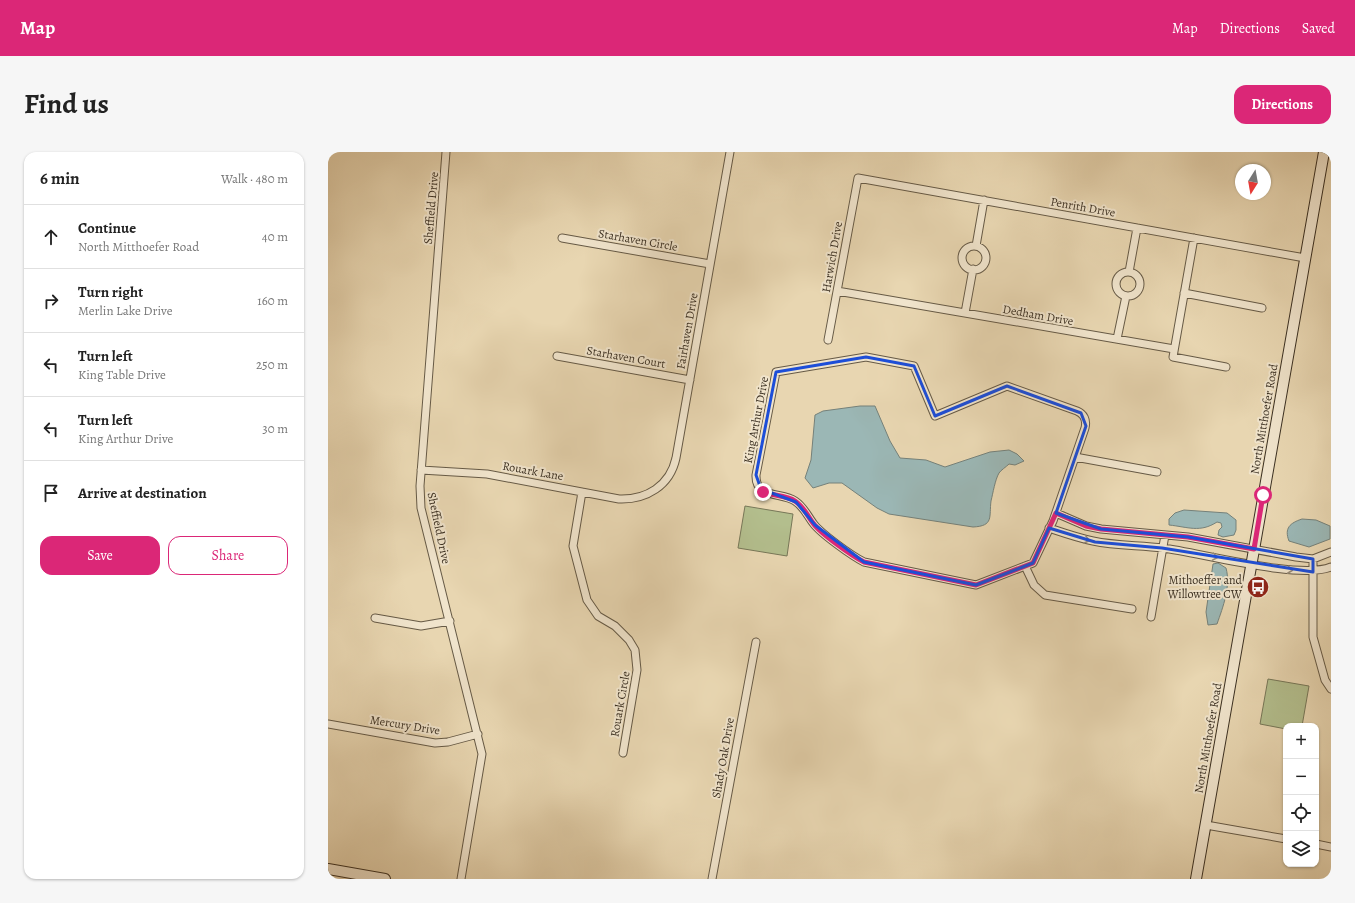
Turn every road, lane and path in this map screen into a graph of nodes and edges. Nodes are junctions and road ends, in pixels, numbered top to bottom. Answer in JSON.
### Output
{"nodes":[{"id":1,"x":446,"y":152,"type":"edge"},
{"id":2,"x":730,"y":152,"type":"edge"},
{"id":3,"x":1324,"y":152,"type":"edge"},
{"id":4,"x":858,"y":178,"type":"joint"},
{"id":5,"x":984,"y":200,"type":"junction"},
{"id":6,"x":1137,"y":228,"type":"junction"},
{"id":7,"x":562,"y":238,"type":"dead end"},
{"id":8,"x":1194,"y":238,"type":"junction"},
{"id":9,"x":976,"y":246,"type":"junction"},
{"id":10,"x":1305,"y":258,"type":"junction"},
{"id":11,"x":710,"y":264,"type":"junction"},
{"id":12,"x":973,"y":269,"type":"junction"},
{"id":13,"x":1129,"y":272,"type":"junction"},
{"id":14,"x":837,"y":291,"type":"junction"},
{"id":15,"x":1184,"y":294,"type":"junction"},
{"id":16,"x":1126,"y":296,"type":"junction"},
{"id":17,"x":1262,"y":308,"type":"dead end"},
{"id":18,"x":964,"y":313,"type":"junction"},
{"id":19,"x":1117,"y":339,"type":"junction"},
{"id":20,"x":828,"y":340,"type":"dead end"},
{"id":21,"x":1174,"y":349,"type":"junction"},
{"id":22,"x":557,"y":356,"type":"dead end"},
{"id":23,"x":1226,"y":367,"type":"dead end"},
{"id":24,"x":690,"y":380,"type":"junction"},
{"id":25,"x":1075,"y":457,"type":"junction"},
{"id":26,"x":421,"y":470,"type":"junction"},
{"id":27,"x":1156,"y":472,"type":"dead end"},
{"id":28,"x":582,"y":492,"type":"junction"},
{"id":29,"x":640,"y":498,"type":"joint"},
{"id":30,"x":1056,"y":513,"type":"junction"},
{"id":31,"x":1049,"y":528,"type":"junction"},
{"id":32,"x":1165,"y":535,"type":"junction"},
{"id":33,"x":1162,"y":548,"type":"junction"},
{"id":34,"x":1254,"y":549,"type":"junction"},
{"id":35,"x":1331,"y":552,"type":"edge"},
{"id":36,"x":1313,"y":559,"type":"junction"},
{"id":37,"x":1251,"y":564,"type":"junction"},
{"id":38,"x":1025,"y":566,"type":"junction"},
{"id":39,"x":1331,"y":567,"type":"edge"},
{"id":40,"x":1313,"y":572,"type":"junction"},
{"id":41,"x":1132,"y":609,"type":"dead end"},
{"id":42,"x":1150,"y":617,"type":"dead end"},
{"id":43,"x":375,"y":618,"type":"dead end"},
{"id":44,"x":450,"y":621,"type":"junction"},
{"id":45,"x":756,"y":642,"type":"dead end"},
{"id":46,"x":1331,"y":689,"type":"edge"},
{"id":47,"x":328,"y":724,"type":"edge"},
{"id":48,"x":478,"y":734,"type":"junction"},
{"id":49,"x":623,"y":753,"type":"dead end"},
{"id":50,"x":1206,"y":825,"type":"junction"},
{"id":51,"x":1283,"y":838,"type":"edge"},
{"id":52,"x":1319,"y":845,"type":"edge"},
{"id":53,"x":1331,"y":847,"type":"edge"},
{"id":54,"x":328,"y":869,"type":"edge"},
{"id":55,"x":385,"y":879,"type":"edge"},
{"id":56,"x":461,"y":879,"type":"edge"},
{"id":57,"x":712,"y":879,"type":"edge"},
{"id":58,"x":1196,"y":879,"type":"edge"}],
"edges":[{"from":1,"to":26,"type":"street","name":"Sheffield Drive"},
{"from":2,"to":11,"type":"street","name":"Fairhaven Drive"},
{"from":3,"to":10,"type":"main road","name":"North Mitthoefer Road"},
{"from":4,"to":5,"type":"street","name":"Penrith Drive"},
{"from":4,"to":14,"type":"street","name":"Harwich Drive"},
{"from":5,"to":6,"type":"street","name":"Penrith Drive"},
{"from":5,"to":9,"type":"street"},
{"from":6,"to":8,"type":"street","name":"Penrith Drive"},
{"from":6,"to":13,"type":"street"},
{"from":7,"to":11,"type":"street","name":"Starhaven Circle"},
{"from":8,"to":10,"type":"street","name":"Penrith Drive"},
{"from":8,"to":15,"type":"street"},
{"from":9,"to":12,"type":"street"},
{"from":9,"to":12,"type":"street"},
{"from":10,"to":34,"type":"main road","name":"North Mitthoefer Road"},
{"from":11,"to":24,"type":"street","name":"Fairhaven Drive"},
{"from":12,"to":18,"type":"street"},
{"from":13,"to":16,"type":"street"},
{"from":13,"to":16,"type":"street"},
{"from":14,"to":18,"type":"street","name":"Dedham Drive"},
{"from":14,"to":20,"type":"street","name":"Harwich Drive"},
{"from":15,"to":17,"type":"street"},
{"from":15,"to":21,"type":"street"},
{"from":16,"to":19,"type":"street"},
{"from":18,"to":19,"type":"street","name":"Dedham Drive"},
{"from":19,"to":21,"type":"street","name":"Dedham Drive"},
{"from":21,"to":23,"type":"street"},
{"from":22,"to":24,"type":"street","name":"Starhaven Court"},
{"from":24,"to":29,"type":"street","name":"Fairhaven Drive"},
{"from":25,"to":27,"type":"street"},
{"from":25,"to":30,"type":"street","name":"King Arthur Drive"},
{"from":25,"to":38,"type":"street","name":"King Arthur Drive"},
{"from":26,"to":28,"type":"street","name":"Rouark Lane"},
{"from":26,"to":44,"type":"street","name":"Sheffield Drive"},
{"from":28,"to":29,"type":"street","name":"Rouark Lane"},
{"from":28,"to":49,"type":"street","name":"Rouark Circle"},
{"from":30,"to":31,"type":"street","name":"King Arthur Drive"},
{"from":30,"to":32,"type":"street"},
{"from":31,"to":33,"type":"street","one_way":true},
{"from":31,"to":38,"type":"street","name":"King Arthur Drive"},
{"from":32,"to":33,"type":"street"},
{"from":32,"to":34,"type":"street"},
{"from":33,"to":37,"type":"street","one_way":true},
{"from":33,"to":42,"type":"street"},
{"from":34,"to":36,"type":"street"},
{"from":34,"to":37,"type":"main road","name":"North Mitthoefer Road"},
{"from":35,"to":36,"type":"street"},
{"from":36,"to":40,"type":"street"},
{"from":37,"to":40,"type":"street","one_way":true},
{"from":37,"to":50,"type":"main road","name":"North Mitthoefer Road"},
{"from":38,"to":41,"type":"street"},
{"from":39,"to":40,"type":"street"},
{"from":40,"to":46,"type":"street"},
{"from":43,"to":44,"type":"street"},
{"from":44,"to":48,"type":"street","name":"Sheffield Drive"},
{"from":45,"to":57,"type":"street","name":"Shady Oak Drive"},
{"from":47,"to":48,"type":"street","name":"Mercury Drive"},
{"from":48,"to":56,"type":"street","name":"Sheffield Drive"},
{"from":50,"to":51,"type":"street"},
{"from":50,"to":58,"type":"main road","name":"North Mitthoefer Road"},
{"from":52,"to":53,"type":"street"},
{"from":54,"to":55,"type":"main road"}]}
